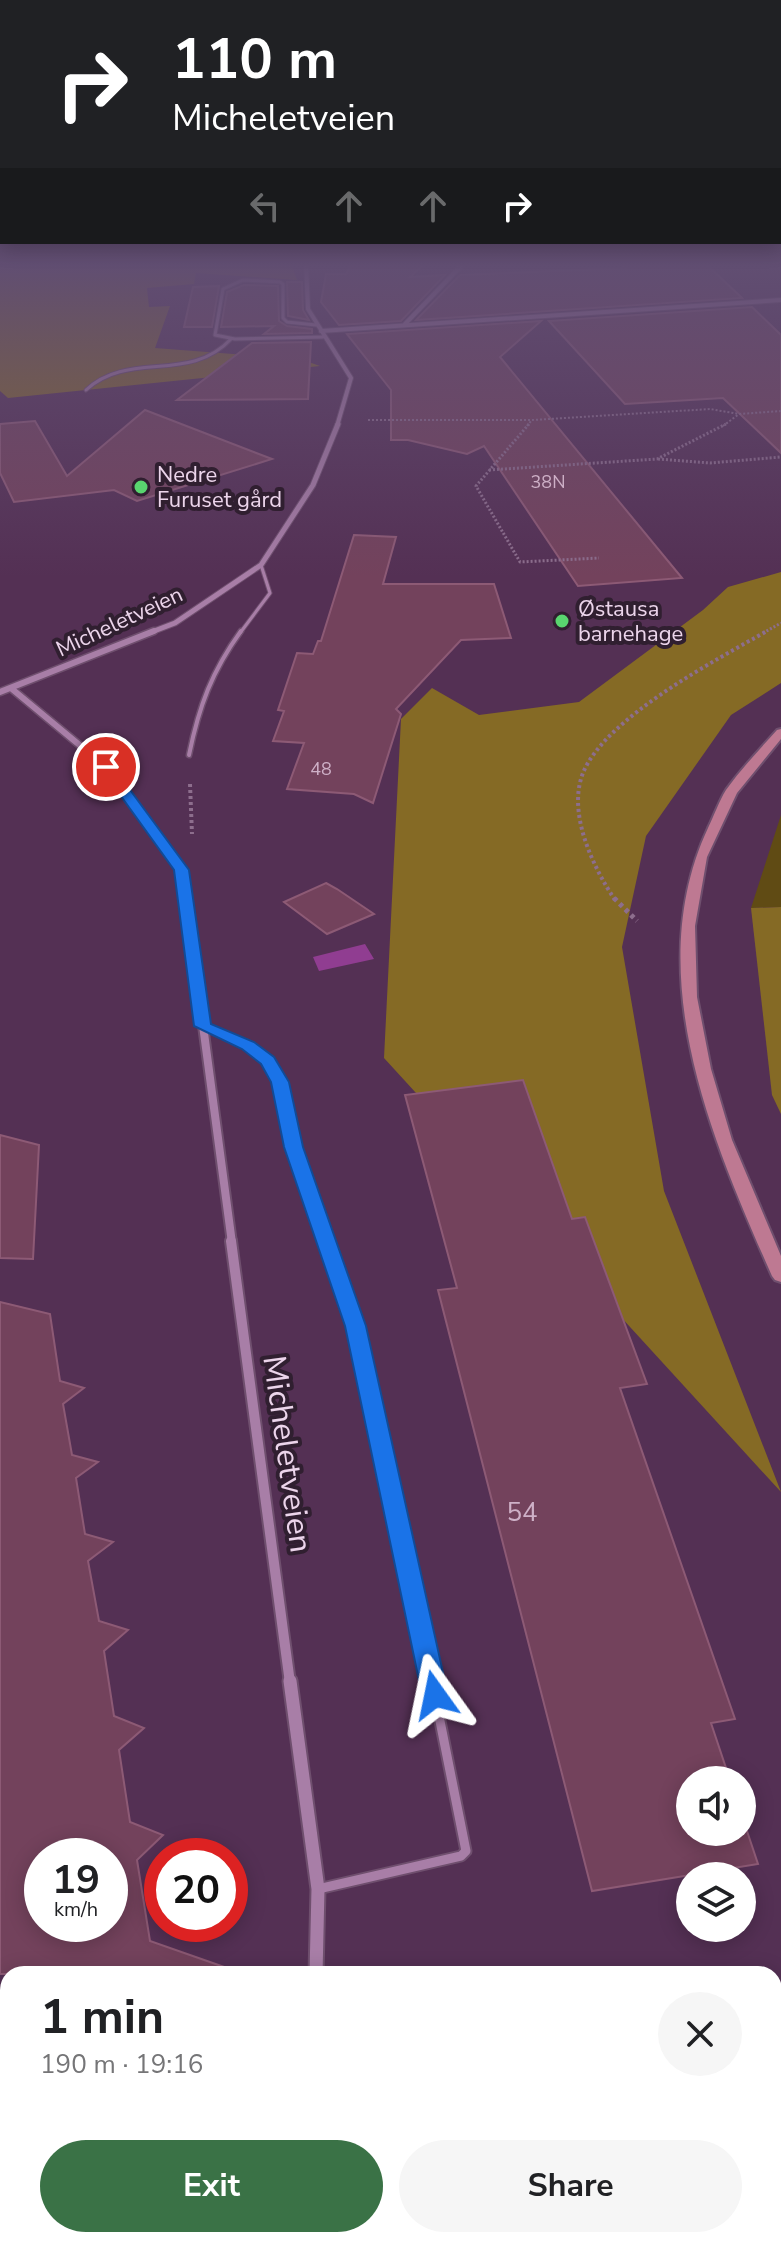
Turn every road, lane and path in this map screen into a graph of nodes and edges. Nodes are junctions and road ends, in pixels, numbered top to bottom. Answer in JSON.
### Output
{"nodes":[{"id":1,"x":146,"y":368,"type":"edge"},
{"id":2,"x":344,"y":368,"type":"edge"},
{"id":3,"x":86,"y":390,"type":"dead end"},
{"id":4,"x":781,"y":411,"type":"edge"},
{"id":5,"x":739,"y":414,"type":"junction"},
{"id":6,"x":339,"y":420,"type":"junction"},
{"id":7,"x":532,"y":420,"type":"junction"},
{"id":8,"x":781,"y":457,"type":"edge"},
{"id":9,"x":657,"y":459,"type":"junction"},
{"id":10,"x":489,"y":470,"type":"junction"},
{"id":11,"x":599,"y":558,"type":"dead end"},
{"id":12,"x":261,"y":565,"type":"junction"},
{"id":13,"x":781,"y":623,"type":"edge"},
{"id":14,"x":12,"y":689,"type":"junction"},
{"id":15,"x":0,"y":692,"type":"edge"},
{"id":16,"x":781,"y":732,"type":"edge"},
{"id":17,"x":189,"y":755,"type":"joint"},
{"id":18,"x":182,"y":870,"type":"junction"},
{"id":19,"x":637,"y":921,"type":"dead end"},
{"id":20,"x":203,"y":1026,"type":"junction"},
{"id":21,"x":781,"y":1276,"type":"edge"},
{"id":22,"x":318,"y":1889,"type":"junction"},
{"id":23,"x":316,"y":1966,"type":"edge"}],
"edges":[{"from":1,"to":3,"type":"lane"},
{"from":2,"to":6,"type":"street","name":"Micheletveien"},
{"from":4,"to":5,"type":"path"},
{"from":5,"to":7,"type":"path"},
{"from":5,"to":9,"type":"path"},
{"from":6,"to":7,"type":"path"},
{"from":6,"to":12,"type":"street","name":"Micheletveien"},
{"from":7,"to":10,"type":"path"},
{"from":8,"to":9,"type":"path"},
{"from":9,"to":10,"type":"path"},
{"from":10,"to":11,"type":"path"},
{"from":12,"to":14,"type":"street","name":"Micheletveien"},
{"from":12,"to":17,"type":"lane"},
{"from":13,"to":19,"type":"path"},
{"from":14,"to":15,"type":"street","name":"Micheletveien"},
{"from":14,"to":18,"type":"street","name":"Micheletveien"},
{"from":16,"to":21,"type":"main road"},
{"from":17,"to":18,"type":"path"},
{"from":18,"to":20,"type":"street","name":"Micheletveien"},
{"from":20,"to":22,"type":"street","name":"Micheletveien"},
{"from":20,"to":22,"type":"lane"},
{"from":22,"to":23,"type":"street","name":"Micheletveien"}]}
